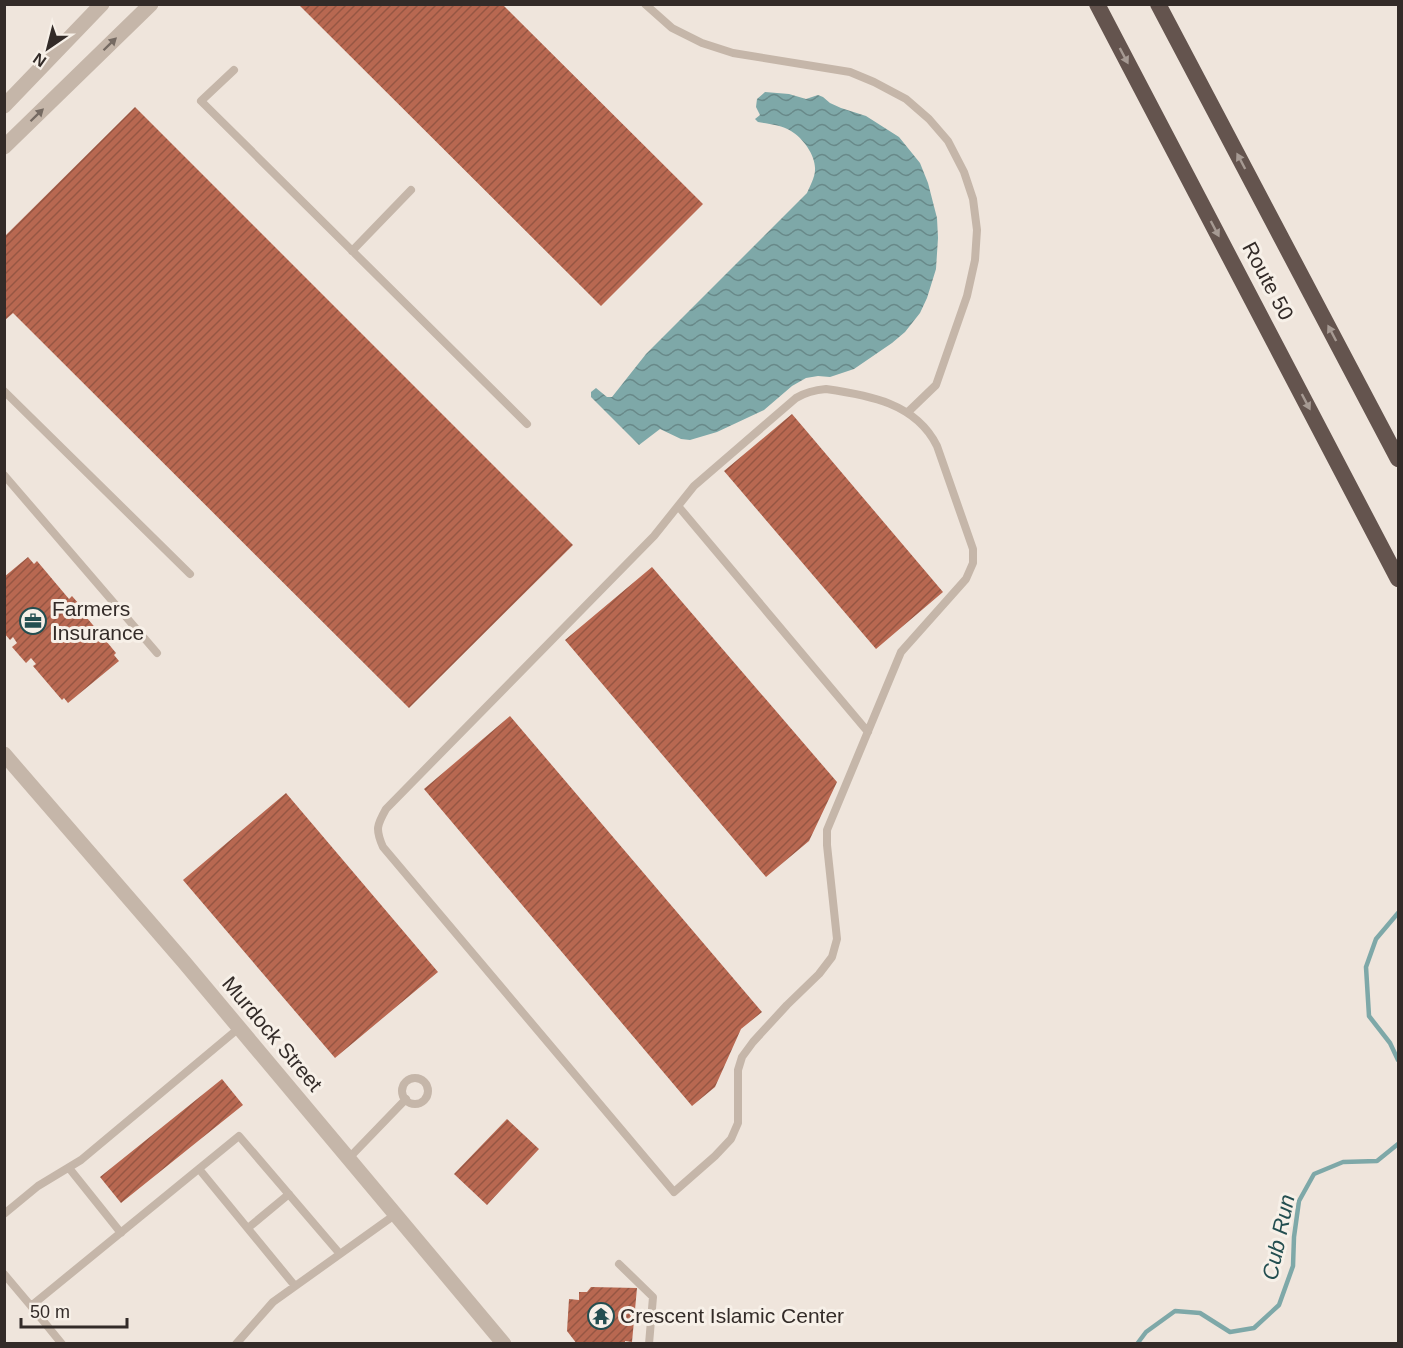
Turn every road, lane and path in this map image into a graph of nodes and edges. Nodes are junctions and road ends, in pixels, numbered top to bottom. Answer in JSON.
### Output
{"nodes":[{"id":1,"x":102,"y":4,"type":"edge"},
{"id":2,"x":151,"y":4,"type":"edge"},
{"id":3,"x":645,"y":4,"type":"edge"},
{"id":4,"x":1097,"y":4,"type":"edge"},
{"id":5,"x":1158,"y":4,"type":"edge"},
{"id":6,"x":234,"y":70,"type":"dead end"},
{"id":7,"x":4,"y":106,"type":"edge"},
{"id":8,"x":4,"y":147,"type":"edge"},
{"id":9,"x":411,"y":190,"type":"dead end"},
{"id":10,"x":352,"y":251,"type":"junction"},
{"id":11,"x":4,"y":391,"type":"edge"},
{"id":12,"x":908,"y":412,"type":"junction"},
{"id":13,"x":527,"y":424,"type":"dead end"},
{"id":14,"x":1398,"y":459,"type":"edge"},
{"id":15,"x":4,"y":475,"type":"edge"},
{"id":16,"x":678,"y":506,"type":"junction"},
{"id":17,"x":189,"y":574,"type":"dead end"},
{"id":18,"x":1398,"y":579,"type":"edge"},
{"id":19,"x":157,"y":653,"type":"dead end"},
{"id":20,"x":868,"y":732,"type":"junction"},
{"id":21,"x":4,"y":754,"type":"edge"},
{"id":22,"x":239,"y":1028,"type":"junction"},
{"id":23,"x":406,"y":1100,"type":"dead end"},
{"id":24,"x":349,"y":1158,"type":"junction"},
{"id":25,"x":69,"y":1167,"type":"junction"},
{"id":26,"x":199,"y":1169,"type":"junction"},
{"id":27,"x":289,"y":1194,"type":"junction"},
{"id":28,"x":4,"y":1214,"type":"edge"},
{"id":29,"x":396,"y":1214,"type":"junction"},
{"id":30,"x":248,"y":1228,"type":"junction"},
{"id":31,"x":121,"y":1233,"type":"junction"},
{"id":32,"x":340,"y":1254,"type":"junction"},
{"id":33,"x":619,"y":1264,"type":"dead end"},
{"id":34,"x":4,"y":1274,"type":"edge"},
{"id":35,"x":295,"y":1286,"type":"junction"},
{"id":36,"x":31,"y":1306,"type":"junction"},
{"id":37,"x":62,"y":1344,"type":"edge"},
{"id":38,"x":236,"y":1344,"type":"edge"},
{"id":39,"x":504,"y":1344,"type":"edge"},
{"id":40,"x":649,"y":1344,"type":"edge"}],
"edges":[{"from":1,"to":7,"type":"street"},
{"from":8,"to":2,"type":"street","one_way":true},
{"from":3,"to":12,"type":"lane"},
{"from":4,"to":18,"type":"highway","name":"Route 50","one_way":true},
{"from":14,"to":5,"type":"highway","name":"Route 50","one_way":true},
{"from":6,"to":10,"type":"lane"},
{"from":9,"to":10,"type":"lane"},
{"from":10,"to":13,"type":"lane"},
{"from":11,"to":17,"type":"lane"},
{"from":12,"to":16,"type":"lane"},
{"from":12,"to":20,"type":"lane"},
{"from":15,"to":19,"type":"lane"},
{"from":16,"to":20,"type":"lane"},
{"from":16,"to":20,"type":"lane"},
{"from":21,"to":22,"type":"street","name":"Murdock Street"},
{"from":22,"to":24,"type":"street","name":"Murdock Street"},
{"from":22,"to":25,"type":"lane"},
{"from":23,"to":24,"type":"lane"},
{"from":24,"to":29,"type":"street","name":"Murdock Street"},
{"from":25,"to":28,"type":"lane"},
{"from":25,"to":31,"type":"lane"},
{"from":26,"to":27,"type":"lane"},
{"from":26,"to":30,"type":"lane"},
{"from":26,"to":31,"type":"lane"},
{"from":27,"to":30,"type":"lane"},
{"from":27,"to":32,"type":"lane"},
{"from":29,"to":32,"type":"lane"},
{"from":29,"to":39,"type":"street","name":"Murdock Street"},
{"from":30,"to":35,"type":"lane"},
{"from":31,"to":36,"type":"lane"},
{"from":32,"to":35,"type":"lane"},
{"from":33,"to":40,"type":"lane"},
{"from":34,"to":36,"type":"lane"},
{"from":35,"to":38,"type":"lane"},
{"from":36,"to":37,"type":"lane"}]}
